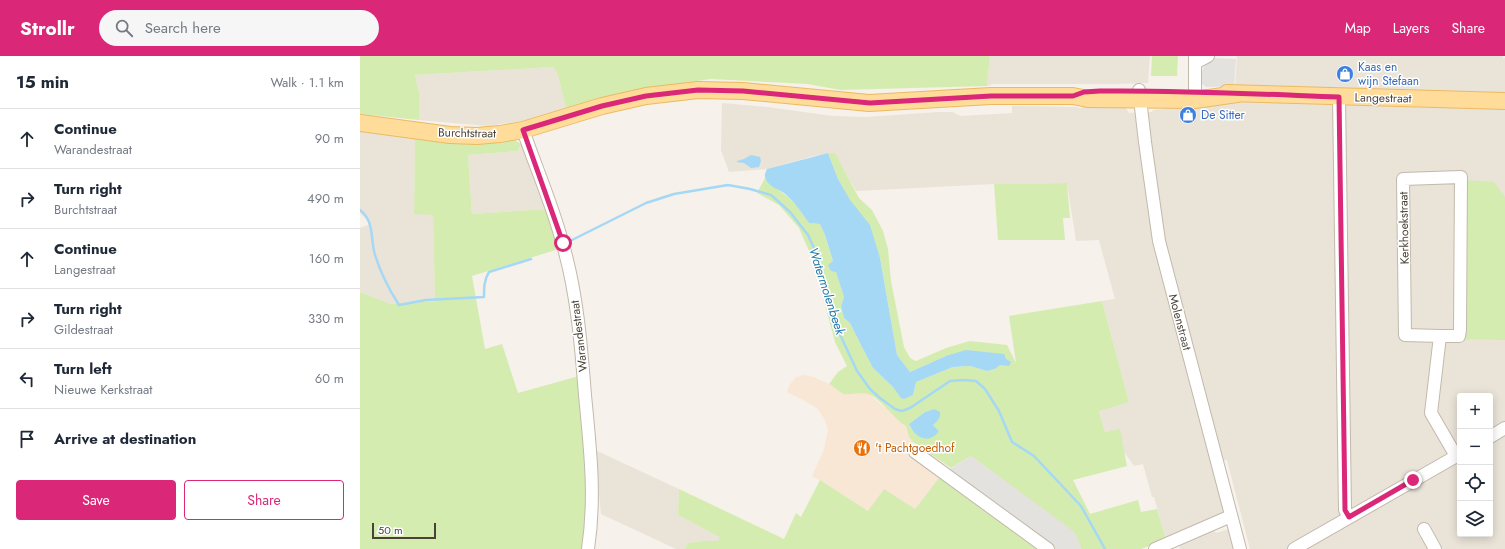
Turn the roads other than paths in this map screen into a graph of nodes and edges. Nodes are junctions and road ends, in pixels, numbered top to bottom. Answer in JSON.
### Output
{"nodes":[{"id":1,"x":1208,"y":56,"type":"edge"},
{"id":2,"x":1195,"y":60,"type":"edge"},
{"id":3,"x":1140,"y":95,"type":"junction"},
{"id":4,"x":1195,"y":95,"type":"junction"},
{"id":5,"x":1339,"y":97,"type":"junction"},
{"id":6,"x":1505,"y":101,"type":"edge"},
{"id":7,"x":360,"y":123,"type":"edge"},
{"id":8,"x":523,"y":130,"type":"junction"},
{"id":9,"x":1440,"y":336,"type":"junction"},
{"id":10,"x":1505,"y":428,"type":"edge"},
{"id":11,"x":1493,"y":435,"type":"edge"},
{"id":12,"x":915,"y":452,"type":"dead end"},
{"id":13,"x":1457,"y":453,"type":"edge"},
{"id":14,"x":1457,"y":456,"type":"edge"},
{"id":15,"x":1231,"y":516,"type":"junction"},
{"id":16,"x":1349,"y":517,"type":"junction"},
{"id":17,"x":1424,"y":529,"type":"dead end"},
{"id":18,"x":588,"y":549,"type":"edge"},
{"id":19,"x":1048,"y":549,"type":"edge"},
{"id":20,"x":1155,"y":549,"type":"edge"},
{"id":21,"x":1240,"y":549,"type":"edge"},
{"id":22,"x":1294,"y":549,"type":"edge"},
{"id":23,"x":1435,"y":549,"type":"edge"}],
"edges":[{"from":1,"to":2,"type":"street"},
{"from":2,"to":4,"type":"street"},
{"from":3,"to":4,"type":"main road","name":"Langestraat"},
{"from":3,"to":8,"type":"main road","name":"Burchtstraat"},
{"from":3,"to":15,"type":"street","name":"Molenstraat"},
{"from":4,"to":5,"type":"main road","name":"Langestraat"},
{"from":5,"to":6,"type":"main road","name":"Langestraat"},
{"from":5,"to":16,"type":"street"},
{"from":7,"to":8,"type":"main road","name":"Burchtstraat"},
{"from":8,"to":18,"type":"street","name":"Warandestraat"},
{"from":9,"to":9,"type":"street","name":"Kerkhoekstraat"},
{"from":9,"to":13,"type":"street"},
{"from":10,"to":11,"type":"street"},
{"from":12,"to":19,"type":"street"},
{"from":14,"to":16,"type":"street"},
{"from":15,"to":20,"type":"street"},
{"from":15,"to":21,"type":"street","name":"Molenstraat"},
{"from":16,"to":22,"type":"street"},
{"from":17,"to":23,"type":"street"}]}
